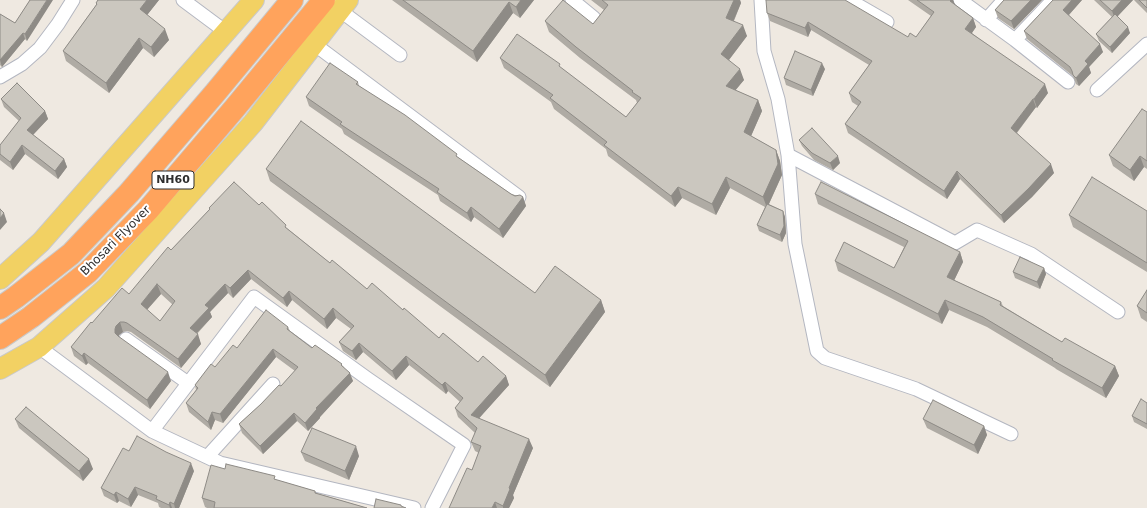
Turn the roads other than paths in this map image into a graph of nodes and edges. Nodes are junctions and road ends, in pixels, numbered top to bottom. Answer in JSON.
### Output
{"nodes":[{"id":1,"x":73,"y":0,"type":"edge"},
{"id":2,"x":183,"y":0,"type":"edge"},
{"id":3,"x":254,"y":0,"type":"edge"},
{"id":4,"x":292,"y":0,"type":"edge"},
{"id":5,"x":572,"y":0,"type":"edge"},
{"id":6,"x":761,"y":0,"type":"edge"},
{"id":7,"x":849,"y":0,"type":"edge"},
{"id":8,"x":960,"y":0,"type":"edge"},
{"id":9,"x":1004,"y":0,"type":"edge"},
{"id":10,"x":1053,"y":0,"type":"edge"},
{"id":11,"x":334,"y":2,"type":"edge"},
{"id":12,"x":594,"y":18,"type":"dead end"},
{"id":13,"x":986,"y":20,"type":"junction"},
{"id":14,"x":887,"y":22,"type":"dead end"},
{"id":15,"x":226,"y":32,"type":"junction"},
{"id":16,"x":1015,"y":40,"type":"junction"},
{"id":17,"x":314,"y":44,"type":"junction"},
{"id":18,"x":1147,"y":44,"type":"edge"},
{"id":19,"x":400,"y":55,"type":"dead end"},
{"id":20,"x":0,"y":77,"type":"edge"},
{"id":21,"x":1068,"y":82,"type":"dead end"},
{"id":22,"x":1097,"y":90,"type":"dead end"},
{"id":23,"x":788,"y":155,"type":"junction"},
{"id":24,"x":519,"y":197,"type":"edge"},
{"id":25,"x":0,"y":279,"type":"edge"},
{"id":26,"x":0,"y":308,"type":"edge"},
{"id":27,"x":1118,"y":312,"type":"dead end"},
{"id":28,"x":0,"y":338,"type":"edge"},
{"id":29,"x":126,"y":339,"type":"dead end"},
{"id":30,"x":39,"y":347,"type":"junction"},
{"id":31,"x":0,"y":369,"type":"edge"},
{"id":32,"x":188,"y":383,"type":"junction"},
{"id":33,"x":272,"y":384,"type":"dead end"},
{"id":34,"x":152,"y":431,"type":"junction"},
{"id":35,"x":1011,"y":434,"type":"dead end"},
{"id":36,"x":207,"y":457,"type":"junction"},
{"id":37,"x":414,"y":508,"type":"edge"},
{"id":38,"x":432,"y":508,"type":"edge"}],
"edges":[{"from":1,"to":20,"type":"street"},
{"from":2,"to":15,"type":"street"},
{"from":3,"to":15,"type":"main road"},
{"from":4,"to":26,"type":"highway","name":"Bhosari Flyover","number":"NH60"},
{"from":5,"to":12,"type":"street"},
{"from":6,"to":23,"type":"street"},
{"from":7,"to":14,"type":"street"},
{"from":8,"to":13,"type":"street"},
{"from":9,"to":13,"type":"street"},
{"from":10,"to":16,"type":"street"},
{"from":11,"to":17,"type":"main road"},
{"from":11,"to":19,"type":"street"},
{"from":11,"to":28,"type":"highway","name":"Bhosari Flyover","number":"NH60"},
{"from":13,"to":16,"type":"street"},
{"from":15,"to":25,"type":"main road"},
{"from":16,"to":21,"type":"street"},
{"from":17,"to":24,"type":"street"},
{"from":17,"to":30,"type":"main road"},
{"from":18,"to":22,"type":"street"},
{"from":23,"to":27,"type":"street"},
{"from":23,"to":35,"type":"street"},
{"from":29,"to":32,"type":"street"},
{"from":30,"to":31,"type":"main road"},
{"from":30,"to":34,"type":"street"},
{"from":32,"to":34,"type":"street"},
{"from":32,"to":38,"type":"street"},
{"from":33,"to":36,"type":"street"},
{"from":34,"to":36,"type":"street"},
{"from":36,"to":37,"type":"street"}]}
